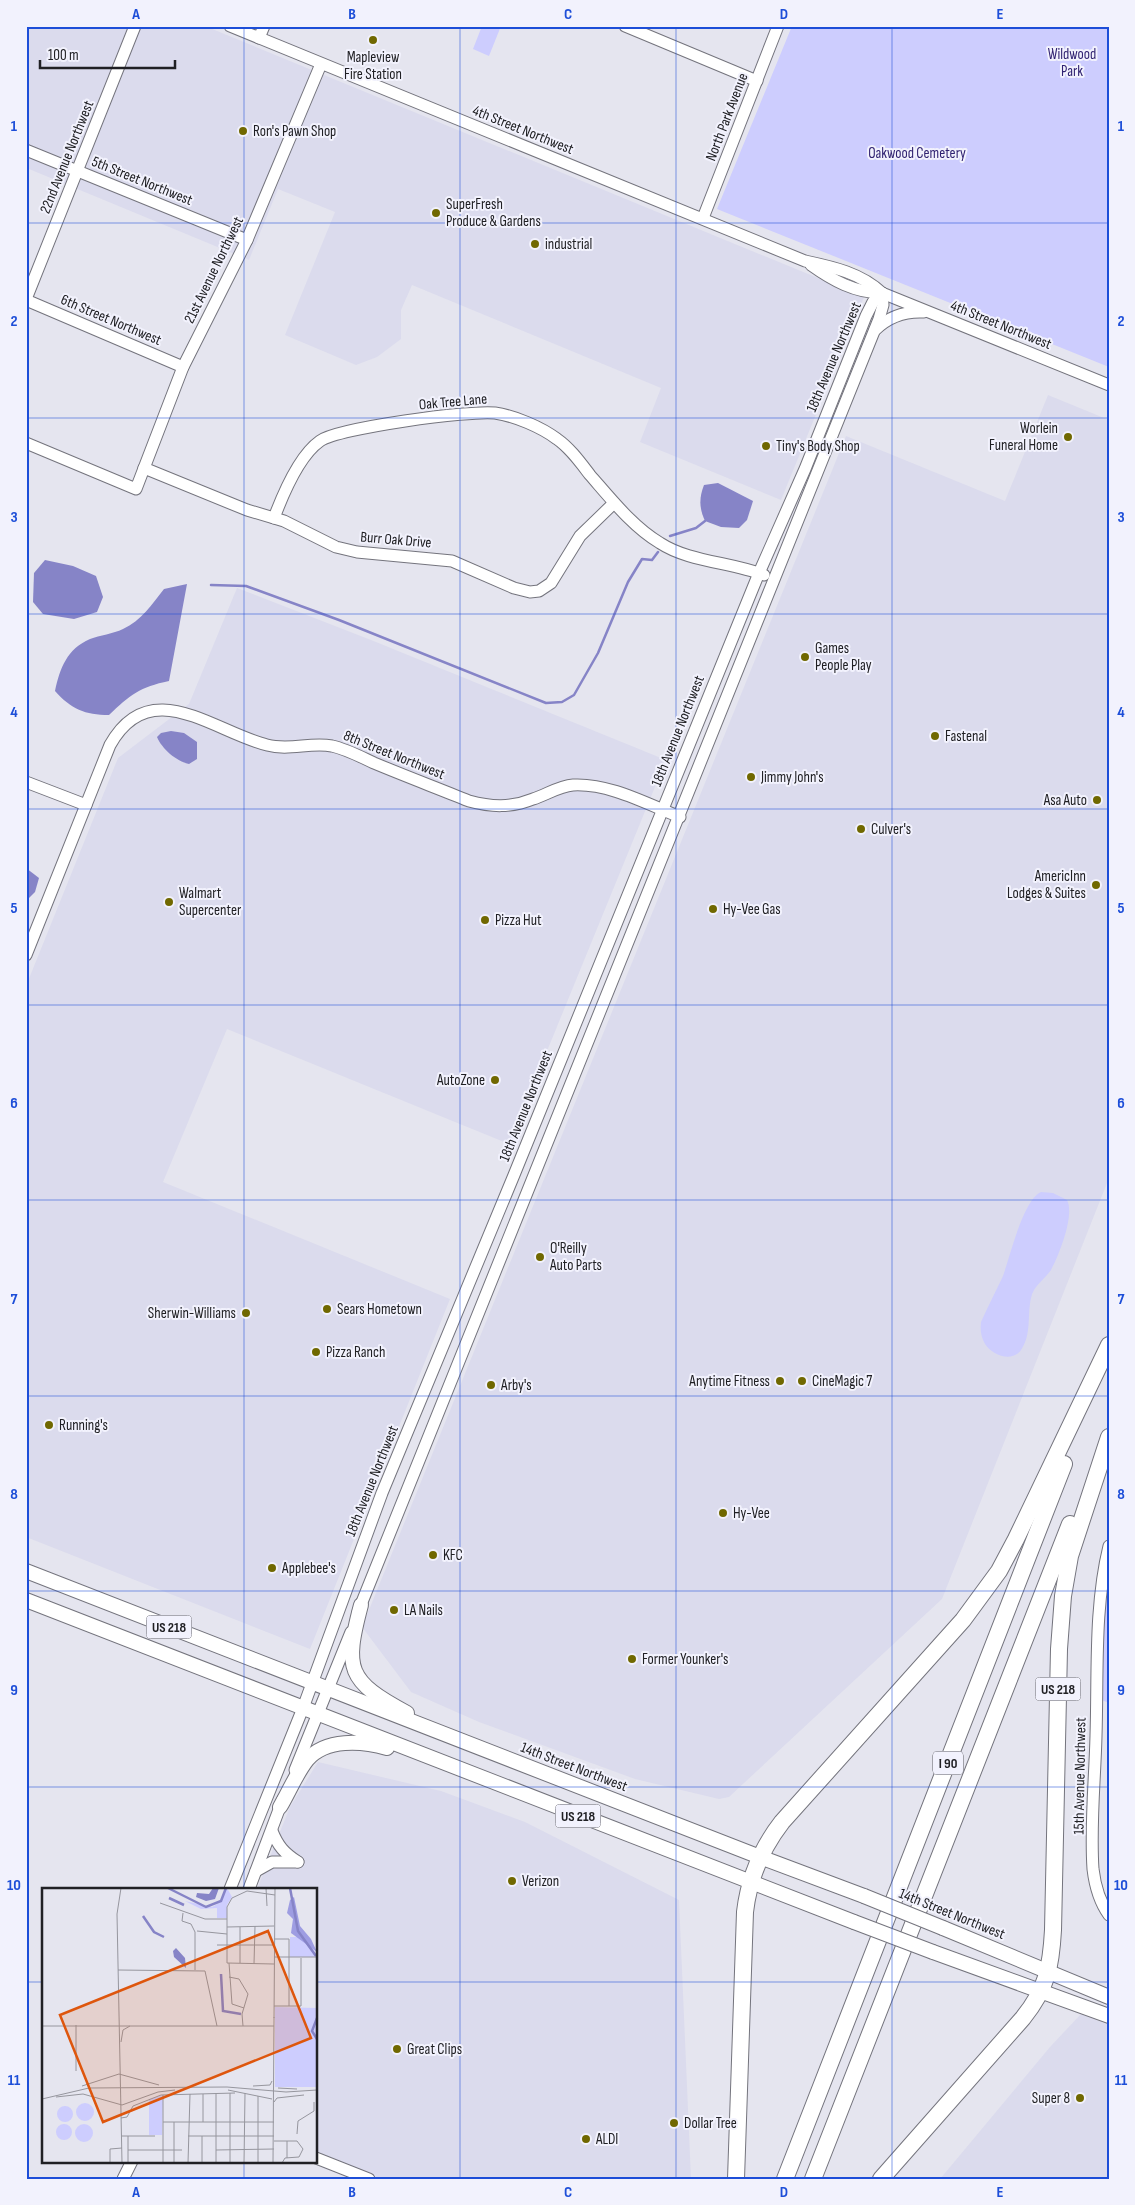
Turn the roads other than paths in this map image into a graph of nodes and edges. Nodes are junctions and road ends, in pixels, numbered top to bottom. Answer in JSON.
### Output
{"nodes":[{"id":1,"x":135,"y":26,"type":"edge"},
{"id":2,"x":230,"y":26,"type":"edge"},
{"id":3,"x":264,"y":26,"type":"edge"},
{"id":4,"x":625,"y":26,"type":"edge"},
{"id":5,"x":778,"y":26,"type":"edge"},
{"id":6,"x":259,"y":38,"type":"junction"},
{"id":7,"x":321,"y":64,"type":"junction"},
{"id":8,"x":757,"y":80,"type":"junction"},
{"id":9,"x":26,"y":150,"type":"edge"},
{"id":10,"x":78,"y":171,"type":"junction"},
{"id":11,"x":703,"y":218,"type":"junction"},
{"id":12,"x":247,"y":240,"type":"junction"},
{"id":13,"x":805,"y":261,"type":"junction"},
{"id":14,"x":858,"y":290,"type":"junction"},
{"id":15,"x":882,"y":293,"type":"junction"},
{"id":16,"x":26,"y":299,"type":"edge"},
{"id":17,"x":930,"y":312,"type":"junction"},
{"id":18,"x":866,"y":316,"type":"junction"},
{"id":19,"x":874,"y":331,"type":"junction"},
{"id":20,"x":184,"y":367,"type":"junction"},
{"id":21,"x":1109,"y":385,"type":"edge"},
{"id":22,"x":26,"y":443,"type":"edge"},
{"id":23,"x":144,"y":468,"type":"junction"},
{"id":24,"x":805,"y":469,"type":"junction"},
{"id":25,"x":817,"y":473,"type":"junction"},
{"id":26,"x":614,"y":503,"type":"junction"},
{"id":27,"x":274,"y":518,"type":"junction"},
{"id":28,"x":759,"y":573,"type":"junction"},
{"id":29,"x":775,"y":579,"type":"junction"},
{"id":30,"x":26,"y":782,"type":"edge"},
{"id":31,"x":86,"y":805,"type":"junction"},
{"id":32,"x":662,"y":810,"type":"junction"},
{"id":33,"x":680,"y":817,"type":"junction"},
{"id":34,"x":26,"y":955,"type":"edge"},
{"id":35,"x":1109,"y":1346,"type":"edge"},
{"id":36,"x":1109,"y":1426,"type":"edge"},
{"id":37,"x":1109,"y":1437,"type":"edge"},
{"id":38,"x":1108,"y":1552,"type":"edge"},
{"id":39,"x":26,"y":1571,"type":"edge"},
{"id":40,"x":26,"y":1600,"type":"edge"},
{"id":41,"x":361,"y":1605,"type":"junction"},
{"id":42,"x":312,"y":1683,"type":"junction"},
{"id":43,"x":328,"y":1690,"type":"junction"},
{"id":44,"x":303,"y":1708,"type":"junction"},
{"id":45,"x":318,"y":1715,"type":"junction"},
{"id":46,"x":466,"y":1743,"type":"junction"},
{"id":47,"x":455,"y":1768,"type":"junction"},
{"id":48,"x":280,"y":1807,"type":"junction"},
{"id":49,"x":255,"y":1828,"type":"junction"},
{"id":50,"x":272,"y":1831,"type":"junction"},
{"id":51,"x":760,"y":1858,"type":"junction"},
{"id":52,"x":267,"y":1860,"type":"junction"},
{"id":53,"x":750,"y":1882,"type":"junction"},
{"id":54,"x":230,"y":1888,"type":"edge"},
{"id":55,"x":250,"y":1888,"type":"edge"},
{"id":56,"x":1109,"y":1915,"type":"edge"},
{"id":57,"x":1049,"y":1971,"type":"junction"},
{"id":58,"x":1042,"y":1992,"type":"junction"},
{"id":59,"x":1109,"y":1997,"type":"edge"},
{"id":60,"x":1109,"y":2016,"type":"edge"},
{"id":61,"x":318,"y":2159,"type":"edge"},
{"id":62,"x":125,"y":2162,"type":"edge"},
{"id":63,"x":131,"y":2162,"type":"edge"},
{"id":64,"x":121,"y":2179,"type":"edge"},
{"id":65,"x":369,"y":2179,"type":"edge"},
{"id":66,"x":736,"y":2179,"type":"edge"},
{"id":67,"x":785,"y":2179,"type":"edge"},
{"id":68,"x":813,"y":2179,"type":"edge"},
{"id":69,"x":881,"y":2179,"type":"edge"}],
"edges":[{"from":1,"to":10,"type":"street","name":"22nd Avenue Northwest"},
{"from":2,"to":6,"type":"street","name":"4th Street Northwest"},
{"from":3,"to":6,"type":"street"},
{"from":4,"to":8,"type":"street"},
{"from":5,"to":8,"type":"street","name":"North Park Avenue"},
{"from":6,"to":7,"type":"street","name":"4th Street Northwest"},
{"from":7,"to":11,"type":"street","name":"4th Street Northwest"},
{"from":7,"to":12,"type":"street","name":"21st Avenue Northwest"},
{"from":8,"to":11,"type":"street","name":"North Park Avenue"},
{"from":9,"to":10,"type":"street","name":"5th Street Northwest"},
{"from":10,"to":12,"type":"street","name":"5th Street Northwest"},
{"from":10,"to":16,"type":"street","name":"22nd Avenue Northwest"},
{"from":11,"to":13,"type":"street","name":"4th Street Northwest"},
{"from":12,"to":20,"type":"street","name":"21st Avenue Northwest"},
{"from":13,"to":14,"type":"street","name":"4th Street Northwest"},
{"from":13,"to":15,"type":"street","name":"4th Street Northwest"},
{"from":14,"to":15,"type":"street","name":"4th Street Northwest"},
{"from":14,"to":18,"type":"street"},
{"from":15,"to":17,"type":"street","name":"4th Street Northwest"},
{"from":15,"to":18,"type":"street","name":"18th Avenue Northwest"},
{"from":15,"to":19,"type":"street","name":"18th Avenue Northwest"},
{"from":16,"to":20,"type":"street","name":"6th Street Northwest"},
{"from":17,"to":19,"type":"street"},
{"from":17,"to":21,"type":"street","name":"4th Street Northwest"},
{"from":18,"to":24,"type":"street","name":"18th Avenue Northwest"},
{"from":19,"to":25,"type":"street","name":"18th Avenue Northwest"},
{"from":20,"to":23,"type":"street","name":"21st Avenue Northwest"},
{"from":22,"to":23,"type":"street","name":"21st Avenue Northwest"},
{"from":23,"to":27,"type":"street","name":"Burr Oak Drive"},
{"from":24,"to":25,"type":"street"},
{"from":24,"to":28,"type":"street","name":"18th Avenue Northwest"},
{"from":25,"to":29,"type":"street","name":"18th Avenue Northwest"},
{"from":26,"to":27,"type":"street","name":"Burr Oak Drive"},
{"from":26,"to":27,"type":"street","name":"Oak Tree Lane"},
{"from":26,"to":28,"type":"street","name":"Oak Tree Lane"},
{"from":28,"to":29,"type":"street","name":"Oak Tree Lane"},
{"from":28,"to":32,"type":"street","name":"18th Avenue Northwest"},
{"from":29,"to":33,"type":"street","name":"18th Avenue Northwest"},
{"from":30,"to":31,"type":"street"},
{"from":31,"to":32,"type":"street","name":"8th Street Northwest"},
{"from":31,"to":34,"type":"street"},
{"from":32,"to":33,"type":"street","name":"8th Street Northwest"},
{"from":32,"to":42,"type":"street","name":"18th Avenue Northwest"},
{"from":33,"to":41,"type":"street","name":"18th Avenue Northwest"},
{"from":35,"to":51,"type":"highway"},
{"from":35,"to":67,"type":"highway","number":"I 90"},
{"from":36,"to":68,"type":"highway","number":"I 90"},
{"from":37,"to":57,"type":"highway","number":"US 218"},
{"from":38,"to":56,"type":"street","name":"15th Avenue Northwest"},
{"from":39,"to":42,"type":"main road","name":"14th Street Northwest","number":"US 218"},
{"from":40,"to":44,"type":"main road","number":"US 218"},
{"from":41,"to":43,"type":"street","name":"18th Avenue Northwest"},
{"from":41,"to":46,"type":"main road"},
{"from":42,"to":43,"type":"main road","name":"14th Street Northwest","number":"US 218"},
{"from":42,"to":44,"type":"street","name":"18th Avenue Northwest"},
{"from":43,"to":45,"type":"street","name":"18th Avenue Northwest"},
{"from":43,"to":46,"type":"main road","name":"14th Street Northwest","number":"US 218"},
{"from":44,"to":45,"type":"main road","number":"US 218"},
{"from":44,"to":49,"type":"street","name":"18th Avenue Northwest"},
{"from":45,"to":47,"type":"main road","number":"US 218"},
{"from":45,"to":48,"type":"street","name":"18th Avenue Northwest"},
{"from":46,"to":51,"type":"main road","name":"14th Street Northwest","number":"US 218"},
{"from":47,"to":48,"type":"main road"},
{"from":47,"to":53,"type":"main road","number":"US 218"},
{"from":48,"to":50,"type":"street","name":"18th Avenue Northwest"},
{"from":49,"to":52,"type":"street"},
{"from":49,"to":54,"type":"street","name":"18th Avenue Northwest"},
{"from":50,"to":52,"type":"street","name":"18th Avenue Northwest"},
{"from":50,"to":52,"type":"street"},
{"from":51,"to":53,"type":"highway"},
{"from":51,"to":57,"type":"main road","name":"14th Street Northwest","bridge":true},
{"from":52,"to":55,"type":"street","name":"18th Avenue Northwest"},
{"from":53,"to":58,"type":"main road","number":"US 218","bridge":true},
{"from":53,"to":66,"type":"highway"},
{"from":57,"to":58,"type":"highway","number":"US 218"},
{"from":57,"to":59,"type":"main road","name":"14th Street Northwest"},
{"from":58,"to":60,"type":"main road"},
{"from":58,"to":69,"type":"highway"},
{"from":61,"to":65,"type":"street"},
{"from":62,"to":64,"type":"street"},
{"from":63,"to":64,"type":"street"}]}
